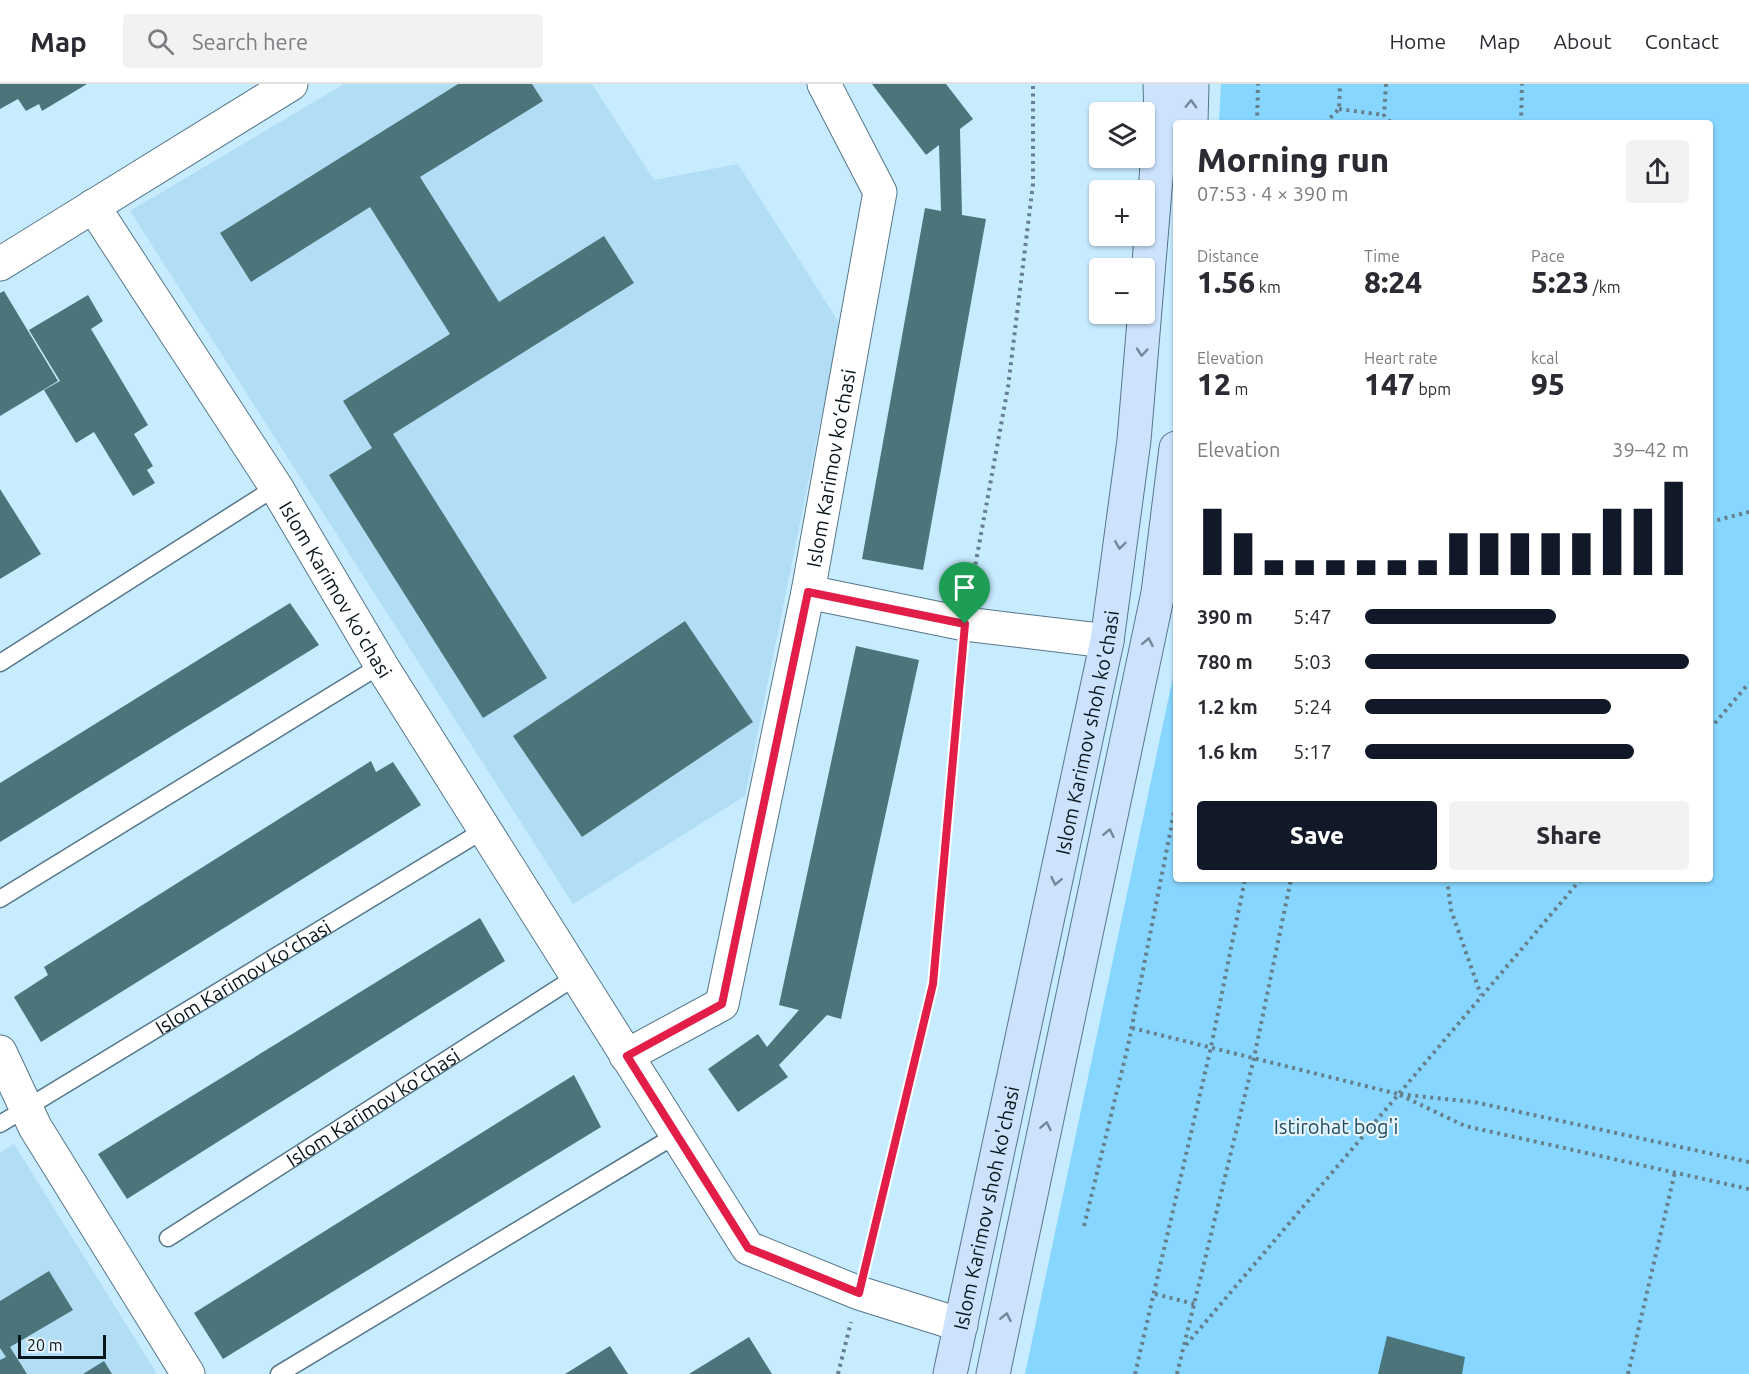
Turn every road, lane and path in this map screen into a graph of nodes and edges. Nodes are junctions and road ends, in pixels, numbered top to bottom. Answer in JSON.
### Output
{"nodes":[{"id":1,"x":291,"y":84,"type":"edge"},
{"id":2,"x":824,"y":84,"type":"edge"},
{"id":3,"x":1033,"y":84,"type":"edge"},
{"id":4,"x":1160,"y":84,"type":"edge"},
{"id":5,"x":1192,"y":84,"type":"edge"},
{"id":6,"x":1258,"y":84,"type":"edge"},
{"id":7,"x":1340,"y":84,"type":"edge"},
{"id":8,"x":1386,"y":84,"type":"edge"},
{"id":9,"x":1522,"y":84,"type":"edge"},
{"id":10,"x":1339,"y":109,"type":"junction"},
{"id":11,"x":1384,"y":115,"type":"junction"},
{"id":12,"x":1191,"y":120,"type":"edge"},
{"id":13,"x":1257,"y":120,"type":"edge"},
{"id":14,"x":1328,"y":120,"type":"edge"},
{"id":15,"x":1388,"y":120,"type":"edge"},
{"id":16,"x":1521,"y":120,"type":"edge"},
{"id":17,"x":93,"y":206,"type":"junction"},
{"id":18,"x":0,"y":264,"type":"edge"},
{"id":19,"x":1173,"y":472,"type":"edge"},
{"id":20,"x":276,"y":487,"type":"junction"},
{"id":21,"x":1749,"y":512,"type":"edge"},
{"id":22,"x":1713,"y":521,"type":"edge"},
{"id":23,"x":808,"y":592,"type":"junction"},
{"id":24,"x":965,"y":624,"type":"junction"},
{"id":25,"x":1107,"y":642,"type":"junction"},
{"id":26,"x":0,"y":663,"type":"edge"},
{"id":27,"x":381,"y":665,"type":"junction"},
{"id":28,"x":1749,"y":683,"type":"edge"},
{"id":29,"x":1713,"y":725,"type":"edge"},
{"id":30,"x":1173,"y":818,"type":"edge"},
{"id":31,"x":484,"y":830,"type":"junction"},
{"id":32,"x":1244,"y":882,"type":"edge"},
{"id":33,"x":1290,"y":882,"type":"edge"},
{"id":34,"x":1447,"y":882,"type":"edge"},
{"id":35,"x":1578,"y":882,"type":"edge"},
{"id":36,"x":0,"y":899,"type":"edge"},
{"id":37,"x":577,"y":976,"type":"junction"},
{"id":38,"x":1481,"y":995,"type":"junction"},
{"id":39,"x":1132,"y":1028,"type":"junction"},
{"id":40,"x":1211,"y":1047,"type":"junction"},
{"id":41,"x":0,"y":1052,"type":"edge"},
{"id":42,"x":627,"y":1056,"type":"junction"},
{"id":43,"x":1254,"y":1058,"type":"junction"},
{"id":44,"x":1398,"y":1094,"type":"junction"},
{"id":45,"x":14,"y":1116,"type":"edge"},
{"id":46,"x":676,"y":1135,"type":"junction"},
{"id":47,"x":1749,"y":1162,"type":"edge"},
{"id":48,"x":1675,"y":1172,"type":"junction"},
{"id":49,"x":1749,"y":1189,"type":"edge"},
{"id":50,"x":1084,"y":1226,"type":"dead end"},
{"id":51,"x":168,"y":1238,"type":"dead end"},
{"id":52,"x":859,"y":1293,"type":"junction"},
{"id":53,"x":1155,"y":1294,"type":"junction"},
{"id":54,"x":1195,"y":1304,"type":"junction"},
{"id":55,"x":961,"y":1325,"type":"junction"},
{"id":56,"x":1186,"y":1345,"type":"junction"},
{"id":57,"x":188,"y":1374,"type":"edge"},
{"id":58,"x":279,"y":1374,"type":"edge"},
{"id":59,"x":838,"y":1374,"type":"edge"},
{"id":60,"x":950,"y":1374,"type":"edge"},
{"id":61,"x":993,"y":1374,"type":"edge"},
{"id":62,"x":1135,"y":1374,"type":"edge"},
{"id":63,"x":1177,"y":1374,"type":"edge"},
{"id":64,"x":1628,"y":1374,"type":"edge"}],
"edges":[{"from":1,"to":17,"type":"street"},
{"from":2,"to":23,"type":"street","name":"Islom Karimov ko‘chasi"},
{"from":3,"to":24,"type":"path"},
{"from":4,"to":25,"type":"main road","name":"Islom Karimov shoh ko'chasi","one_way":true},
{"from":12,"to":5,"type":"main road","one_way":true},
{"from":6,"to":13,"type":"path"},
{"from":7,"to":10,"type":"path"},
{"from":8,"to":11,"type":"path"},
{"from":9,"to":16,"type":"path"},
{"from":10,"to":11,"type":"path"},
{"from":10,"to":14,"type":"path"},
{"from":11,"to":15,"type":"path"},
{"from":17,"to":18,"type":"street"},
{"from":17,"to":20,"type":"street","name":"Islom Karimov ko'chasi"},
{"from":61,"to":19,"type":"main road","name":"Islom Karimov shoh ko'chasi","one_way":true},
{"from":20,"to":26,"type":"lane"},
{"from":20,"to":27,"type":"street","name":"Islom Karimov ko'chasi"},
{"from":21,"to":22,"type":"path"},
{"from":23,"to":24,"type":"street"},
{"from":23,"to":42,"type":"street","name":"Islom Karimov ko‘chasi"},
{"from":24,"to":25,"type":"street"},
{"from":24,"to":52,"type":"path"},
{"from":25,"to":55,"type":"main road","name":"Islom Karimov shoh ko'chasi","one_way":true},
{"from":27,"to":31,"type":"street","name":"Islom Karimov ko'chasi"},
{"from":27,"to":36,"type":"lane"},
{"from":28,"to":29,"type":"path"},
{"from":30,"to":39,"type":"path"},
{"from":31,"to":37,"type":"street","name":"Islom Karimov ko'chasi"},
{"from":31,"to":45,"type":"lane","name":"Islom Karimov ko‘chasi"},
{"from":32,"to":40,"type":"path"},
{"from":33,"to":43,"type":"path"},
{"from":34,"to":38,"type":"path"},
{"from":35,"to":38,"type":"path"},
{"from":37,"to":42,"type":"street","name":"Islom Karimov ko'chasi"},
{"from":37,"to":51,"type":"lane","name":"Islom Karimov ko'chasi"},
{"from":38,"to":44,"type":"path"},
{"from":39,"to":40,"type":"path"},
{"from":39,"to":50,"type":"path"},
{"from":40,"to":43,"type":"path"},
{"from":40,"to":53,"type":"path"},
{"from":41,"to":45,"type":"street"},
{"from":42,"to":46,"type":"street","name":"Islom Karimov ko'chasi"},
{"from":43,"to":44,"type":"path"},
{"from":43,"to":54,"type":"path"},
{"from":44,"to":47,"type":"path"},
{"from":44,"to":48,"type":"path"},
{"from":44,"to":56,"type":"path"},
{"from":45,"to":57,"type":"street"},
{"from":46,"to":52,"type":"street","name":"Islom Karimov ko'chasi"},
{"from":46,"to":58,"type":"lane"},
{"from":48,"to":49,"type":"path"},
{"from":48,"to":64,"type":"path"},
{"from":52,"to":55,"type":"street","name":"Islom Karimov ko'chasi"},
{"from":52,"to":59,"type":"path"},
{"from":53,"to":54,"type":"path"},
{"from":53,"to":62,"type":"path"},
{"from":54,"to":56,"type":"path"},
{"from":55,"to":60,"type":"main road","name":"Islom Karimov shoh ko'chasi"},
{"from":56,"to":63,"type":"path"}]}
